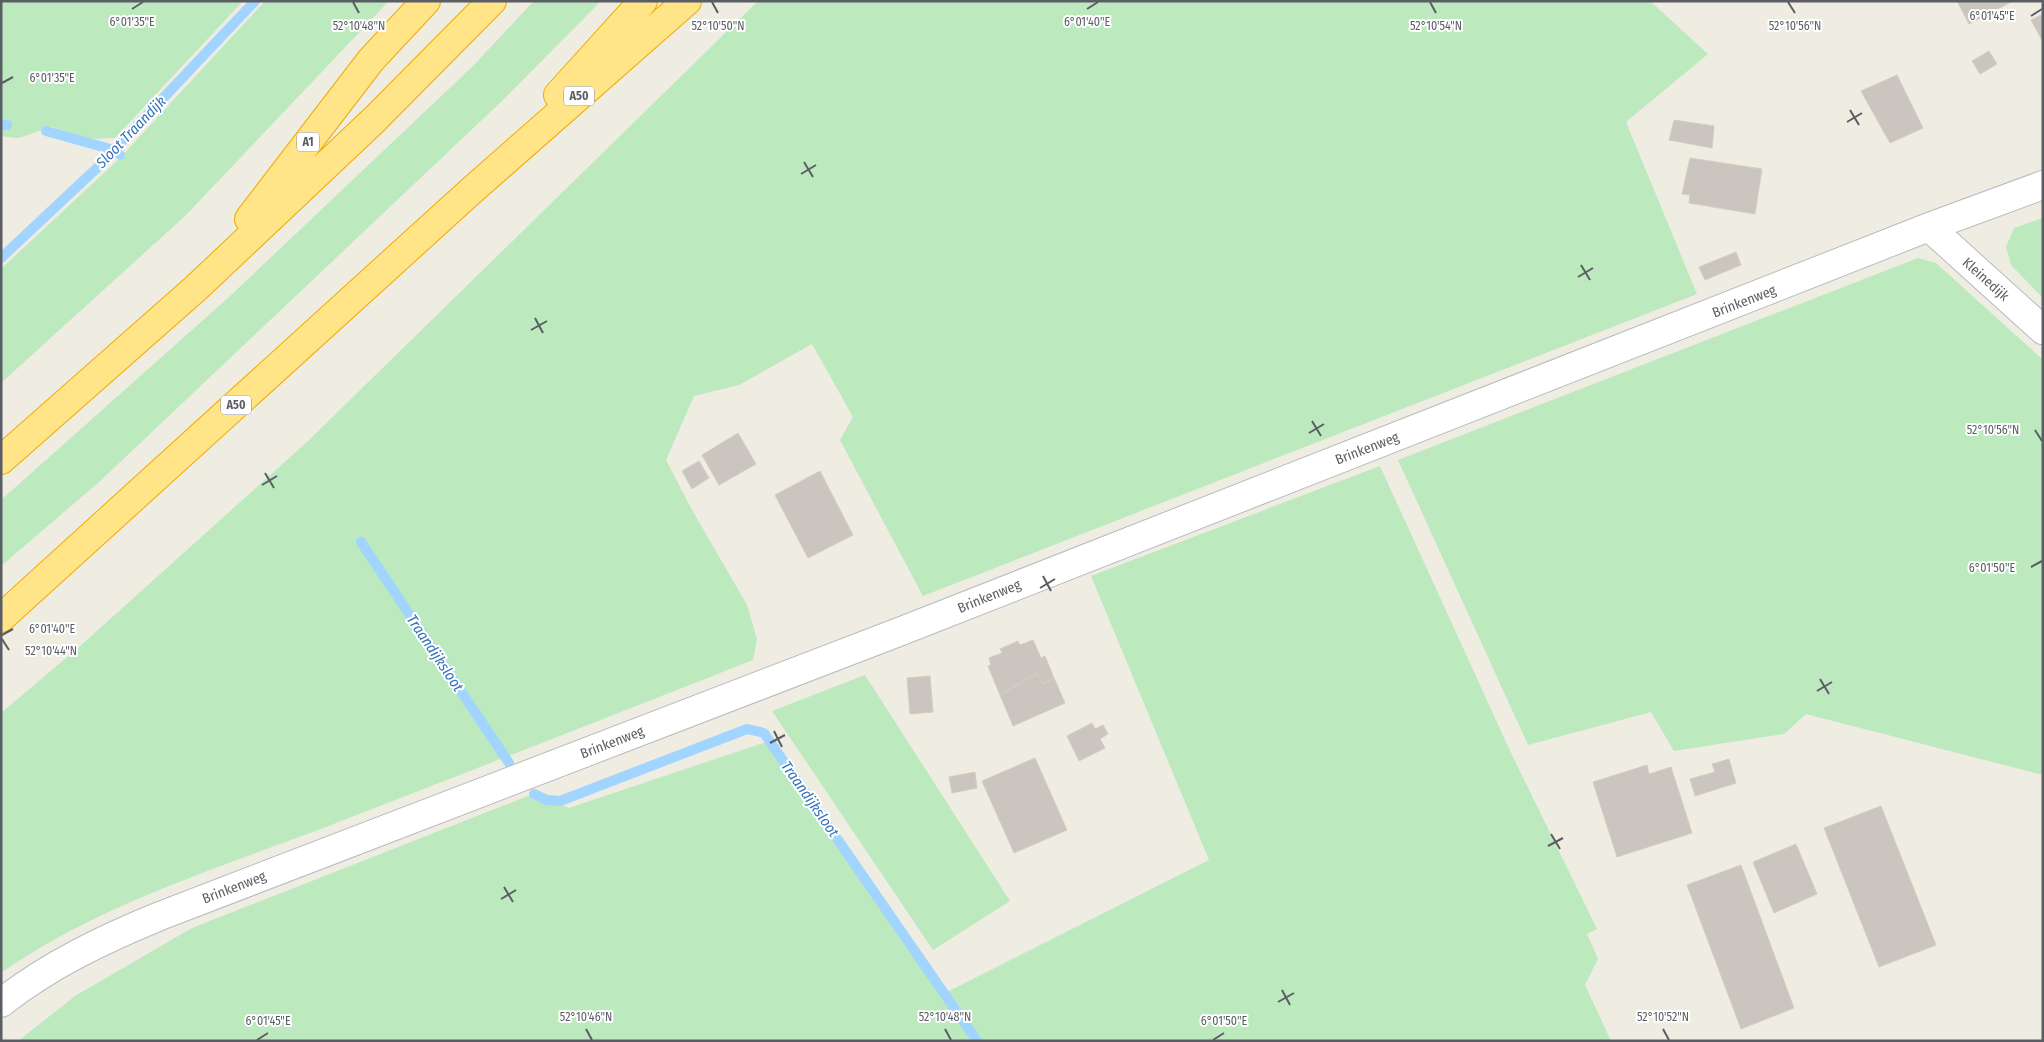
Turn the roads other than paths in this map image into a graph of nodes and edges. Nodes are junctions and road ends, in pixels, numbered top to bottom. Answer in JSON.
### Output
{"nodes":[{"id":1,"x":426,"y":1,"type":"edge"},
{"id":2,"x":492,"y":1,"type":"edge"},
{"id":3,"x":643,"y":1,"type":"edge"},
{"id":4,"x":687,"y":1,"type":"edge"},
{"id":5,"x":2043,"y":185,"type":"edge"},
{"id":6,"x":471,"y":191,"type":"junction"},
{"id":7,"x":1928,"y":227,"type":"junction"},
{"id":8,"x":196,"y":288,"type":"junction"},
{"id":9,"x":2043,"y":330,"type":"edge"},
{"id":10,"x":1,"y":460,"type":"edge"},
{"id":11,"x":1,"y":618,"type":"edge"},
{"id":12,"x":1,"y":1003,"type":"edge"}],
"edges":[{"from":1,"to":8,"type":"highway","number":"A1"},
{"from":2,"to":8,"type":"highway"},
{"from":3,"to":6,"type":"highway","number":"A50"},
{"from":4,"to":6,"type":"highway","number":"A50"},
{"from":5,"to":7,"type":"street","name":"Brinkenweg"},
{"from":6,"to":11,"type":"highway","number":"A50"},
{"from":7,"to":9,"type":"street","name":"Kleinedijk"},
{"from":7,"to":12,"type":"street","name":"Brinkenweg"},
{"from":8,"to":10,"type":"highway"}]}
